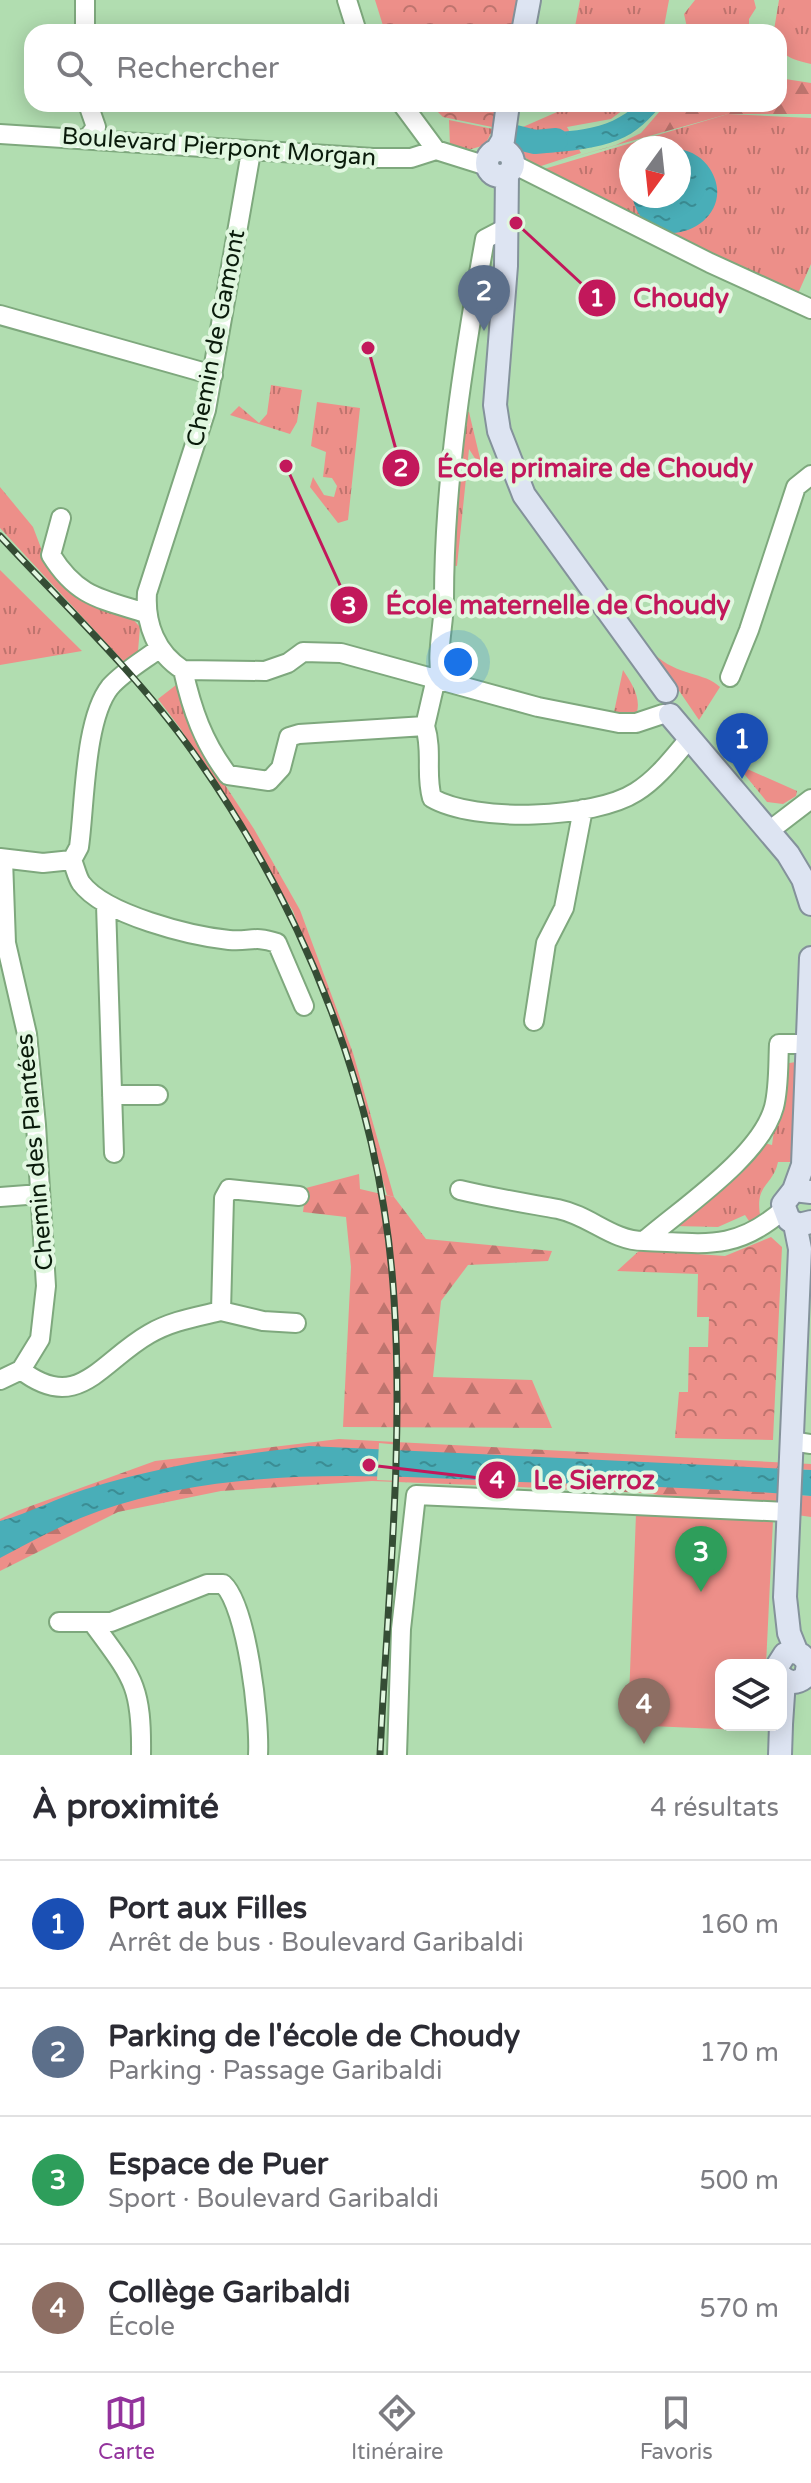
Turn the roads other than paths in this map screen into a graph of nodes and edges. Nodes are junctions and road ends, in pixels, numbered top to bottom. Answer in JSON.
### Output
{"nodes":[{"id":1,"x":85,"y":0,"type":"edge"},
{"id":2,"x":347,"y":0,"type":"edge"},
{"id":3,"x":529,"y":0,"type":"edge"},
{"id":4,"x":85,"y":24,"type":"edge"},
{"id":5,"x":354,"y":24,"type":"edge"},
{"id":6,"x":524,"y":24,"type":"edge"},
{"id":7,"x":91,"y":112,"type":"edge"},
{"id":8,"x":408,"y":112,"type":"edge"},
{"id":9,"x":506,"y":112,"type":"edge"},
{"id":10,"x":0,"y":134,"type":"edge"},
{"id":11,"x":87,"y":139,"type":"junction"},
{"id":12,"x":434,"y":147,"type":"junction"},
{"id":13,"x":251,"y":152,"type":"junction"},
{"id":14,"x":497,"y":160,"type":"junction"},
{"id":15,"x":508,"y":227,"type":"junction"},
{"id":16,"x":506,"y":266,"type":"junction"},
{"id":17,"x":811,"y":309,"type":"edge"},
{"id":18,"x":0,"y":315,"type":"edge"},
{"id":19,"x":213,"y":375,"type":"junction"},
{"id":20,"x":811,"y":475,"type":"edge"},
{"id":21,"x":61,"y":518,"type":"dead end"},
{"id":22,"x":146,"y":613,"type":"junction"},
{"id":23,"x":160,"y":648,"type":"junction"},
{"id":24,"x":183,"y":670,"type":"junction"},
{"id":25,"x":730,"y":677,"type":"dead end"},
{"id":26,"x":441,"y":678,"type":"junction"},
{"id":27,"x":658,"y":709,"type":"junction"},
{"id":28,"x":425,"y":726,"type":"junction"},
{"id":29,"x":688,"y":740,"type":"junction"},
{"id":30,"x":719,"y":766,"type":"junction"},
{"id":31,"x":811,"y":799,"type":"edge"},
{"id":32,"x":583,"y":809,"type":"junction"},
{"id":33,"x":774,"y":827,"type":"junction"},
{"id":34,"x":1,"y":858,"type":"edge"},
{"id":35,"x":72,"y":860,"type":"junction"},
{"id":36,"x":811,"y":874,"type":"edge"},
{"id":37,"x":811,"y":904,"type":"edge"},
{"id":38,"x":106,"y":905,"type":"junction"},
{"id":39,"x":811,"y":958,"type":"edge"},
{"id":40,"x":304,"y":1006,"type":"dead end"},
{"id":41,"x":534,"y":1021,"type":"dead end"},
{"id":42,"x":809,"y":1044,"type":"junction"},
{"id":43,"x":112,"y":1095,"type":"junction"},
{"id":44,"x":158,"y":1095,"type":"dead end"},
{"id":45,"x":114,"y":1153,"type":"dead end"},
{"id":46,"x":460,"y":1190,"type":"dead end"},
{"id":47,"x":40,"y":1194,"type":"junction"},
{"id":48,"x":299,"y":1196,"type":"dead end"},
{"id":49,"x":0,"y":1197,"type":"edge"},
{"id":50,"x":796,"y":1211,"type":"edge"},
{"id":51,"x":644,"y":1241,"type":"junction"},
{"id":52,"x":221,"y":1311,"type":"junction"},
{"id":53,"x":296,"y":1323,"type":"dead end"},
{"id":54,"x":21,"y":1370,"type":"junction"},
{"id":55,"x":0,"y":1380,"type":"edge"},
{"id":56,"x":798,"y":1447,"type":"edge"},
{"id":57,"x":787,"y":1510,"type":"junction"},
{"id":58,"x":59,"y":1622,"type":"dead end"},
{"id":59,"x":92,"y":1622,"type":"junction"},
{"id":60,"x":795,"y":1667,"type":"edge"},
{"id":61,"x":787,"y":1695,"type":"edge"},
{"id":62,"x":781,"y":1731,"type":"edge"},
{"id":63,"x":141,"y":1754,"type":"edge"},
{"id":64,"x":258,"y":1755,"type":"edge"},
{"id":65,"x":397,"y":1755,"type":"edge"},
{"id":66,"x":780,"y":1755,"type":"edge"}],
"edges":[{"from":1,"to":4,"type":"street"},
{"from":2,"to":5,"type":"street"},
{"from":3,"to":6,"type":"main road"},
{"from":7,"to":11,"type":"street"},
{"from":8,"to":12,"type":"street"},
{"from":9,"to":14,"type":"main road"},
{"from":10,"to":11,"type":"street","name":"Boulevard Pierpont Morgan"},
{"from":11,"to":13,"type":"street","name":"Boulevard Pierpont Morgan"},
{"from":12,"to":13,"type":"street","name":"Boulevard Pierpont Morgan"},
{"from":12,"to":14,"type":"street"},
{"from":13,"to":19,"type":"street","name":"Chemin de Gamont"},
{"from":14,"to":15,"type":"main road"},
{"from":14,"to":16,"type":"main road"},
{"from":14,"to":17,"type":"street"},
{"from":15,"to":16,"type":"main road"},
{"from":15,"to":26,"type":"street"},
{"from":16,"to":27,"type":"main road"},
{"from":18,"to":19,"type":"street"},
{"from":19,"to":22,"type":"street","name":"Chemin de Gamont"},
{"from":20,"to":25,"type":"street"},
{"from":21,"to":22,"type":"street"},
{"from":22,"to":23,"type":"street"},
{"from":23,"to":24,"type":"street"},
{"from":23,"to":35,"type":"street"},
{"from":24,"to":26,"type":"street"},
{"from":24,"to":28,"type":"street"},
{"from":26,"to":27,"type":"street"},
{"from":26,"to":28,"type":"street"},
{"from":27,"to":29,"type":"main road"},
{"from":27,"to":30,"type":"main road"},
{"from":28,"to":32,"type":"street"},
{"from":29,"to":30,"type":"main road"},
{"from":29,"to":32,"type":"street"},
{"from":30,"to":33,"type":"main road"},
{"from":31,"to":33,"type":"street"},
{"from":32,"to":41,"type":"street"},
{"from":33,"to":36,"type":"main road"},
{"from":33,"to":37,"type":"main road"},
{"from":34,"to":35,"type":"street"},
{"from":34,"to":47,"type":"street","name":"Chemin des Plantées"},
{"from":35,"to":38,"type":"street"},
{"from":38,"to":40,"type":"street"},
{"from":38,"to":43,"type":"street"},
{"from":39,"to":42,"type":"main road"},
{"from":42,"to":50,"type":"main road"},
{"from":42,"to":51,"type":"street"},
{"from":43,"to":44,"type":"street"},
{"from":43,"to":45,"type":"street"},
{"from":46,"to":51,"type":"street"},
{"from":47,"to":49,"type":"street"},
{"from":47,"to":54,"type":"street","name":"Chemin des Plantées"},
{"from":48,"to":52,"type":"street"},
{"from":50,"to":51,"type":"street"},
{"from":50,"to":56,"type":"main road"},
{"from":52,"to":53,"type":"street"},
{"from":52,"to":54,"type":"street"},
{"from":54,"to":55,"type":"street"},
{"from":56,"to":57,"type":"main road"},
{"from":57,"to":60,"type":"main road"},
{"from":57,"to":65,"type":"street"},
{"from":58,"to":59,"type":"street"},
{"from":59,"to":63,"type":"street"},
{"from":59,"to":64,"type":"street"},
{"from":60,"to":61,"type":"main road"},
{"from":62,"to":66,"type":"main road"}]}
